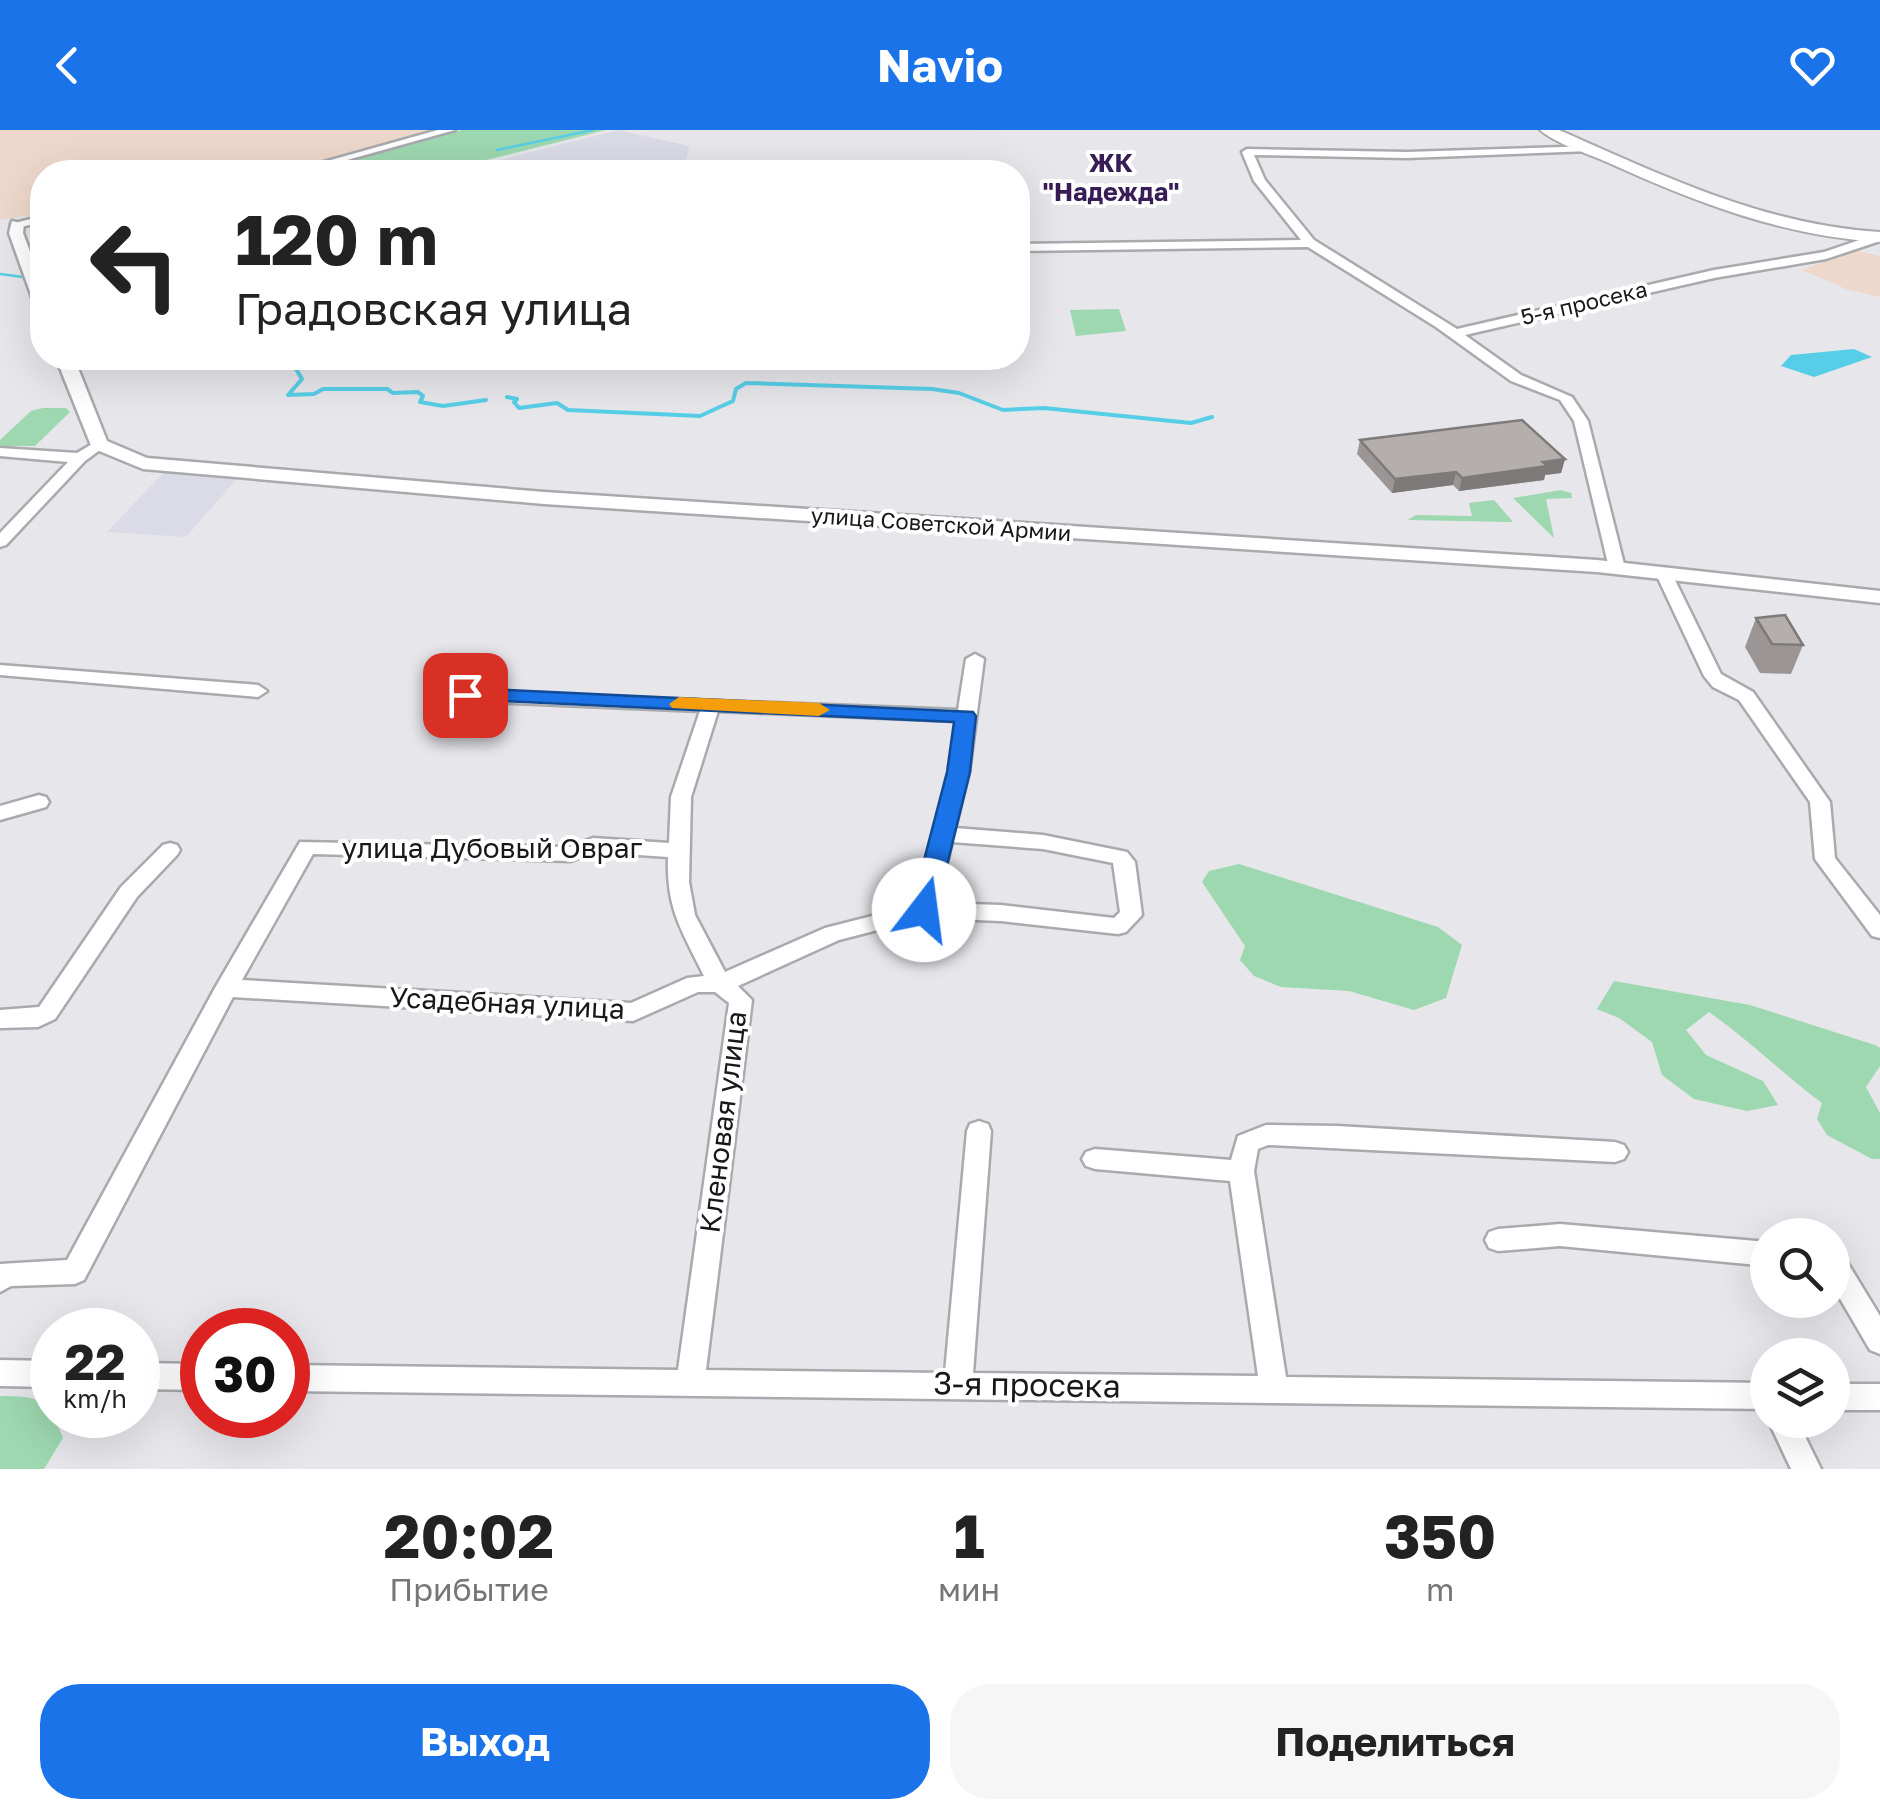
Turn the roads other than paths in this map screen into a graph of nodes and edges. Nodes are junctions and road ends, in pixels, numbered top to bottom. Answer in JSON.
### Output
{"nodes":[{"id":1,"x":450,"y":130,"type":"edge"},
{"id":2,"x":1548,"y":130,"type":"edge"},
{"id":3,"x":1564,"y":130,"type":"edge"},
{"id":4,"x":1590,"y":148,"type":"junction"},
{"id":5,"x":339,"y":160,"type":"edge"},
{"id":6,"x":30,"y":221,"type":"edge"},
{"id":7,"x":17,"y":224,"type":"joint"},
{"id":8,"x":1879,"y":237,"type":"edge"},
{"id":9,"x":1310,"y":244,"type":"junction"},
{"id":10,"x":1030,"y":248,"type":"edge"},
{"id":11,"x":30,"y":271,"type":"edge"},
{"id":12,"x":1454,"y":334,"type":"junction"},
{"id":13,"x":71,"y":370,"type":"edge"},
{"id":14,"x":99,"y":444,"type":"junction"},
{"id":15,"x":0,"y":452,"type":"edge"},
{"id":16,"x":80,"y":458,"type":"junction"},
{"id":17,"x":9,"y":524,"type":"edge"},
{"id":18,"x":0,"y":542,"type":"edge"},
{"id":19,"x":1616,"y":568,"type":"junction"},
{"id":20,"x":1664,"y":574,"type":"junction"},
{"id":21,"x":1880,"y":597,"type":"edge"},
{"id":22,"x":975,"y":660,"type":"dead end"},
{"id":23,"x":0,"y":670,"type":"edge"},
{"id":24,"x":258,"y":691,"type":"dead end"},
{"id":25,"x":465,"y":695,"type":"dead end"},
{"id":26,"x":711,"y":705,"type":"junction"},
{"id":27,"x":966,"y":716,"type":"junction"},
{"id":28,"x":39,"y":802,"type":"dead end"},
{"id":29,"x":0,"y":813,"type":"edge"},
{"id":30,"x":944,"y":834,"type":"junction"},
{"id":31,"x":170,"y":850,"type":"dead end"},
{"id":32,"x":678,"y":851,"type":"junction"},
{"id":33,"x":924,"y":910,"type":"junction"},
{"id":34,"x":1880,"y":930,"type":"edge"},
{"id":35,"x":720,"y":984,"type":"junction"},
{"id":36,"x":226,"y":988,"type":"junction"},
{"id":37,"x":0,"y":1019,"type":"edge"},
{"id":38,"x":979,"y":1131,"type":"dead end"},
{"id":39,"x":1615,"y":1152,"type":"dead end"},
{"id":40,"x":1095,"y":1159,"type":"dead end"},
{"id":41,"x":1240,"y":1171,"type":"junction"},
{"id":42,"x":1498,"y":1240,"type":"dead end"},
{"id":43,"x":1750,"y":1252,"type":"edge"},
{"id":44,"x":0,"y":1280,"type":"edge"},
{"id":45,"x":1850,"y":1290,"type":"edge"},
{"id":46,"x":1880,"y":1341,"type":"edge"},
{"id":47,"x":0,"y":1373,"type":"edge"},
{"id":48,"x":30,"y":1374,"type":"edge"},
{"id":49,"x":310,"y":1378,"type":"edge"},
{"id":50,"x":691,"y":1380,"type":"junction"},
{"id":51,"x":958,"y":1384,"type":"junction"},
{"id":52,"x":1274,"y":1388,"type":"junction"},
{"id":53,"x":1750,"y":1396,"type":"edge"},
{"id":54,"x":1850,"y":1396,"type":"edge"},
{"id":55,"x":1880,"y":1397,"type":"edge"},
{"id":56,"x":1791,"y":1438,"type":"edge"},
{"id":57,"x":1806,"y":1469,"type":"edge"}],
"edges":[{"from":1,"to":5,"type":"street"},
{"from":2,"to":4,"type":"main road"},
{"from":3,"to":8,"type":"main road"},
{"from":4,"to":8,"type":"main road"},
{"from":4,"to":9,"type":"street"},
{"from":6,"to":7,"type":"street"},
{"from":7,"to":11,"type":"street"},
{"from":8,"to":12,"type":"street","name":"5-я просека"},
{"from":9,"to":10,"type":"street"},
{"from":9,"to":12,"type":"street"},
{"from":12,"to":19,"type":"street"},
{"from":13,"to":14,"type":"street"},
{"from":14,"to":16,"type":"street"},
{"from":14,"to":19,"type":"street","name":"улица Советской Армии"},
{"from":15,"to":16,"type":"street"},
{"from":16,"to":17,"type":"street"},
{"from":17,"to":18,"type":"street"},
{"from":19,"to":20,"type":"street","name":"улица Советской Армии"},
{"from":20,"to":21,"type":"street","name":"улица Советской Армии"},
{"from":20,"to":34,"type":"street"},
{"from":22,"to":27,"type":"street"},
{"from":23,"to":24,"type":"street"},
{"from":25,"to":26,"type":"street"},
{"from":26,"to":27,"type":"street"},
{"from":26,"to":32,"type":"street","name":"Кленовая улица"},
{"from":27,"to":30,"type":"street"},
{"from":28,"to":29,"type":"street"},
{"from":30,"to":33,"type":"street"},
{"from":30,"to":33,"type":"street","name":"Усадебная улица"},
{"from":31,"to":37,"type":"street"},
{"from":32,"to":35,"type":"street","name":"Кленовая улица"},
{"from":32,"to":36,"type":"street","name":"улица Дубовый Овраг"},
{"from":33,"to":35,"type":"street","name":"Усадебная улица"},
{"from":35,"to":36,"type":"street","name":"Усадебная улица"},
{"from":35,"to":50,"type":"street","name":"Кленовая улица"},
{"from":36,"to":44,"type":"street"},
{"from":38,"to":51,"type":"street"},
{"from":39,"to":41,"type":"street"},
{"from":40,"to":41,"type":"street"},
{"from":41,"to":52,"type":"street"},
{"from":42,"to":43,"type":"street"},
{"from":45,"to":46,"type":"street"},
{"from":47,"to":48,"type":"street"},
{"from":49,"to":50,"type":"street","name":"3-я просека"},
{"from":50,"to":51,"type":"street","name":"3-я просека"},
{"from":51,"to":52,"type":"street","name":"3-я просека"},
{"from":52,"to":53,"type":"street","name":"3-я просека"},
{"from":54,"to":55,"type":"street"},
{"from":56,"to":57,"type":"street"}]}
